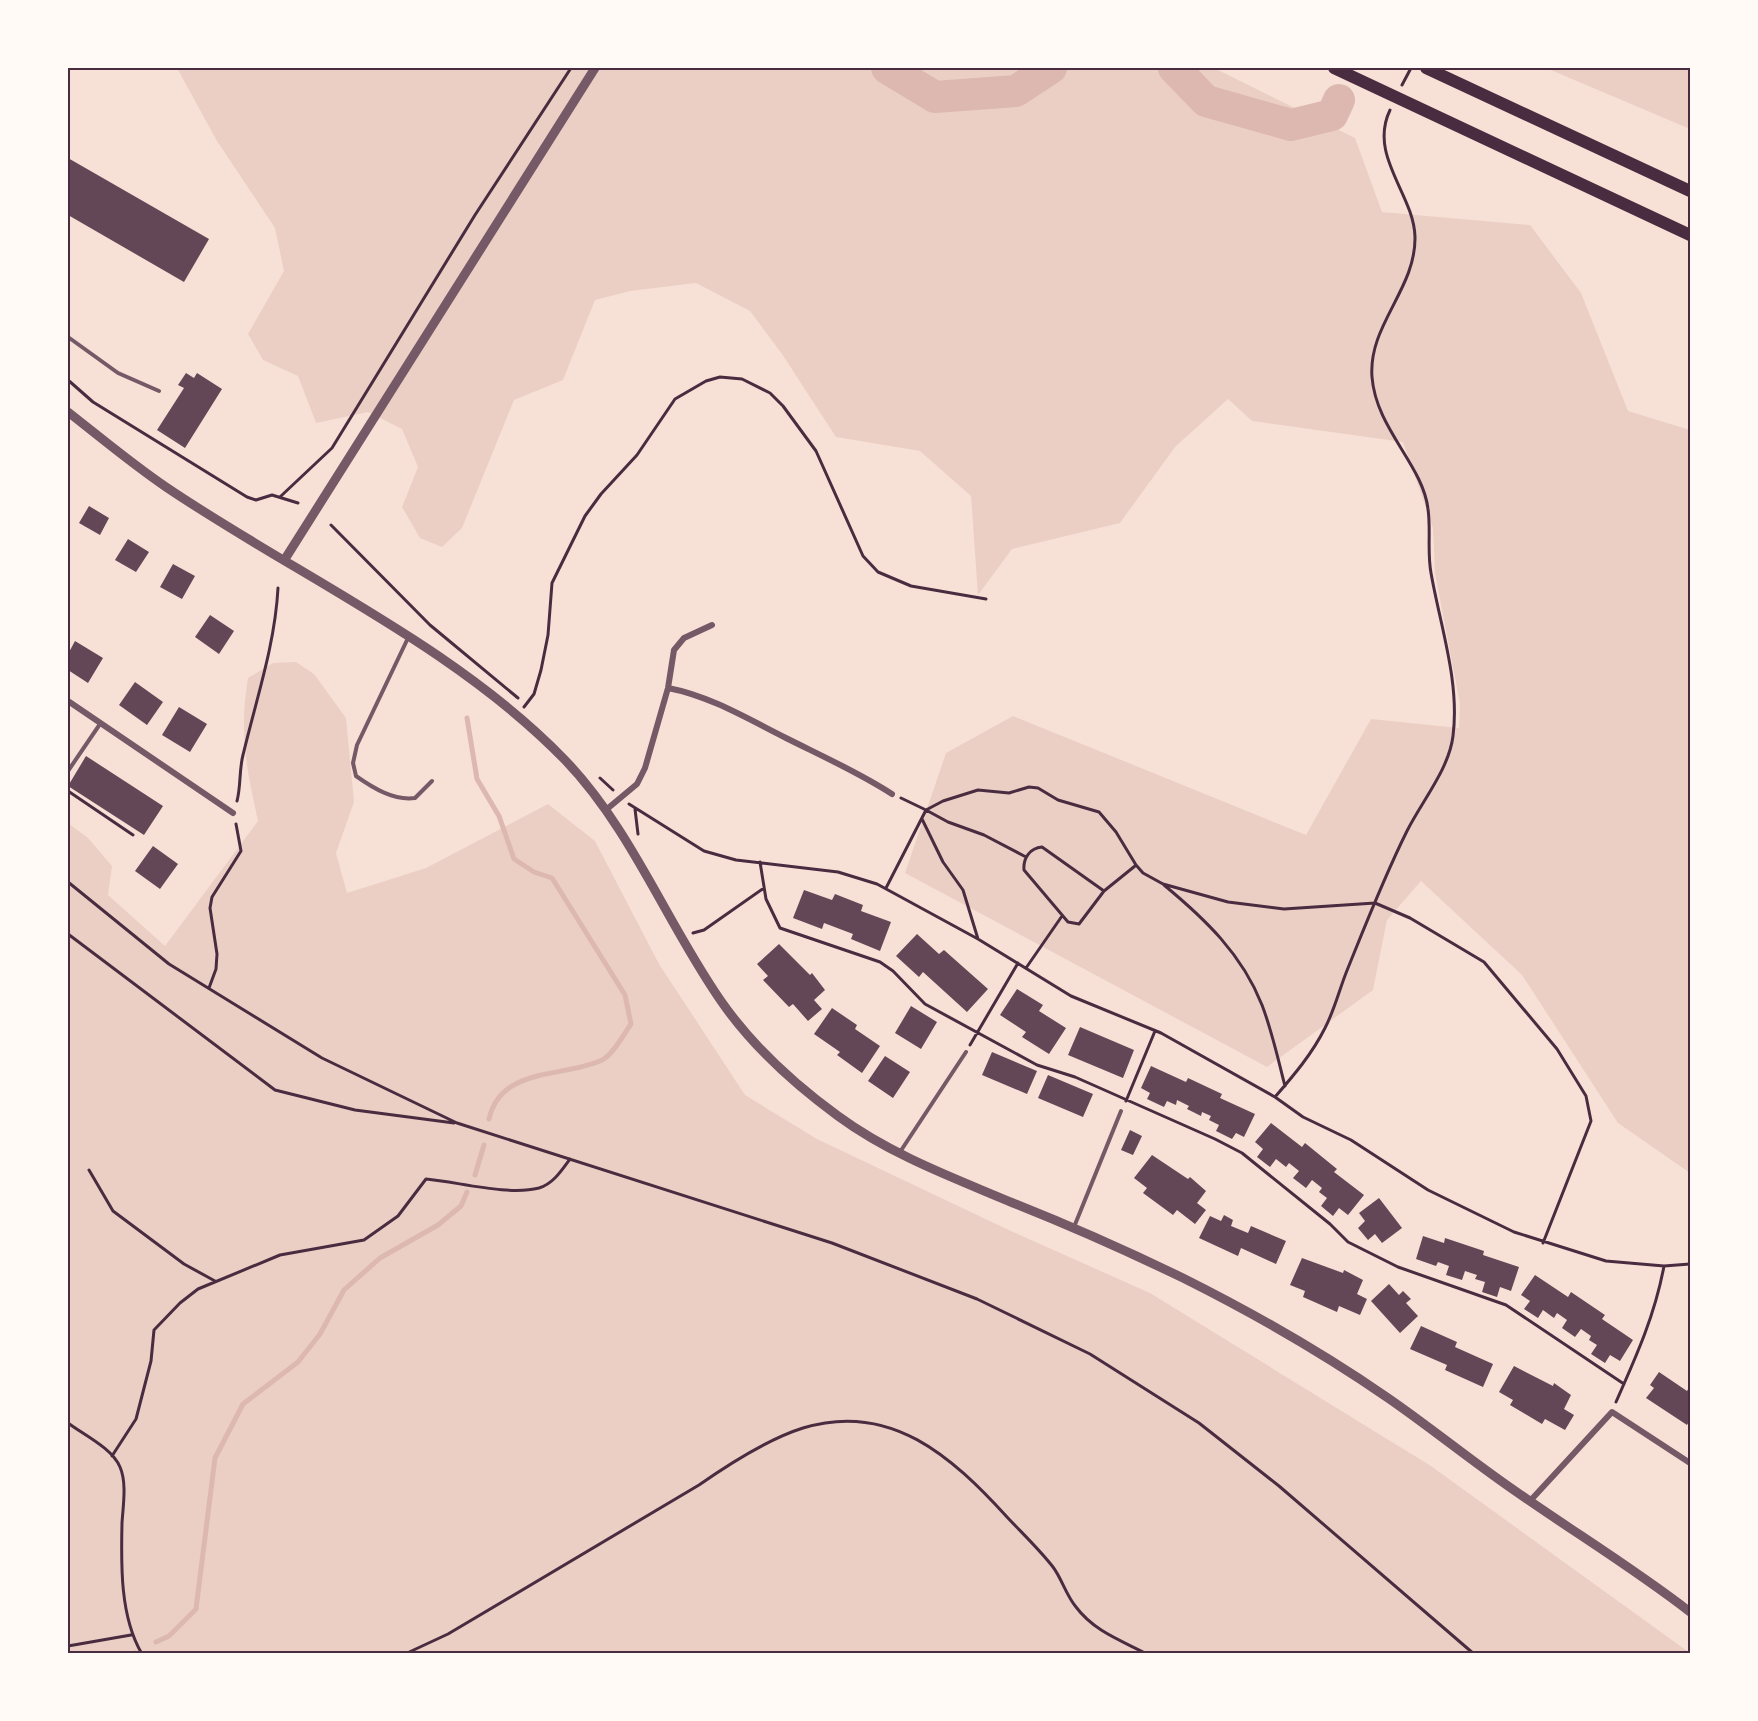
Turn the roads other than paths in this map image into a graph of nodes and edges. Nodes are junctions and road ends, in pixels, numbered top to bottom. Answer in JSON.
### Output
{"nodes":[{"id":1,"x":595,"y":68,"type":"edge"},
{"id":2,"x":1334,"y":68,"type":"edge"},
{"id":3,"x":1426,"y":68,"type":"edge"},
{"id":4,"x":1690,"y":191,"type":"edge"},
{"id":5,"x":1690,"y":235,"type":"edge"},
{"id":6,"x":68,"y":337,"type":"edge"},
{"id":7,"x":159,"y":392,"type":"dead end"},
{"id":8,"x":68,"y":412,"type":"edge"},
{"id":9,"x":285,"y":559,"type":"junction"},
{"id":10,"x":712,"y":625,"type":"dead end"},
{"id":11,"x":408,"y":638,"type":"junction"},
{"id":12,"x":668,"y":688,"type":"junction"},
{"id":13,"x":68,"y":701,"type":"edge"},
{"id":14,"x":100,"y":724,"type":"junction"},
{"id":15,"x":68,"y":771,"type":"edge"},
{"id":16,"x":432,"y":781,"type":"dead end"},
{"id":17,"x":892,"y":794,"type":"road end"},
{"id":18,"x":607,"y":809,"type":"junction"},
{"id":19,"x":233,"y":813,"type":"road end"},
{"id":20,"x":966,"y":1052,"type":"road end"},
{"id":21,"x":1121,"y":1111,"type":"road end"},
{"id":22,"x":899,"y":1153,"type":"junction"},
{"id":23,"x":1074,"y":1228,"type":"junction"},
{"id":24,"x":1690,"y":1463,"type":"edge"},
{"id":25,"x":1530,"y":1501,"type":"junction"},
{"id":26,"x":1690,"y":1612,"type":"edge"}],
"edges":[{"from":1,"to":9,"type":"street"},
{"from":2,"to":5,"type":"highway"},
{"from":3,"to":4,"type":"highway"},
{"from":6,"to":7,"type":"lane"},
{"from":8,"to":9,"type":"street"},
{"from":9,"to":11,"type":"street"},
{"from":10,"to":12,"type":"street"},
{"from":11,"to":16,"type":"lane"},
{"from":11,"to":18,"type":"street"},
{"from":12,"to":17,"type":"street"},
{"from":12,"to":18,"type":"street"},
{"from":13,"to":14,"type":"street"},
{"from":14,"to":15,"type":"lane"},
{"from":14,"to":19,"type":"street"},
{"from":18,"to":22,"type":"street"},
{"from":20,"to":22,"type":"lane"},
{"from":21,"to":23,"type":"lane"},
{"from":22,"to":23,"type":"street"},
{"from":23,"to":25,"type":"street"},
{"from":24,"to":25,"type":"street"},
{"from":25,"to":26,"type":"street"}]}
